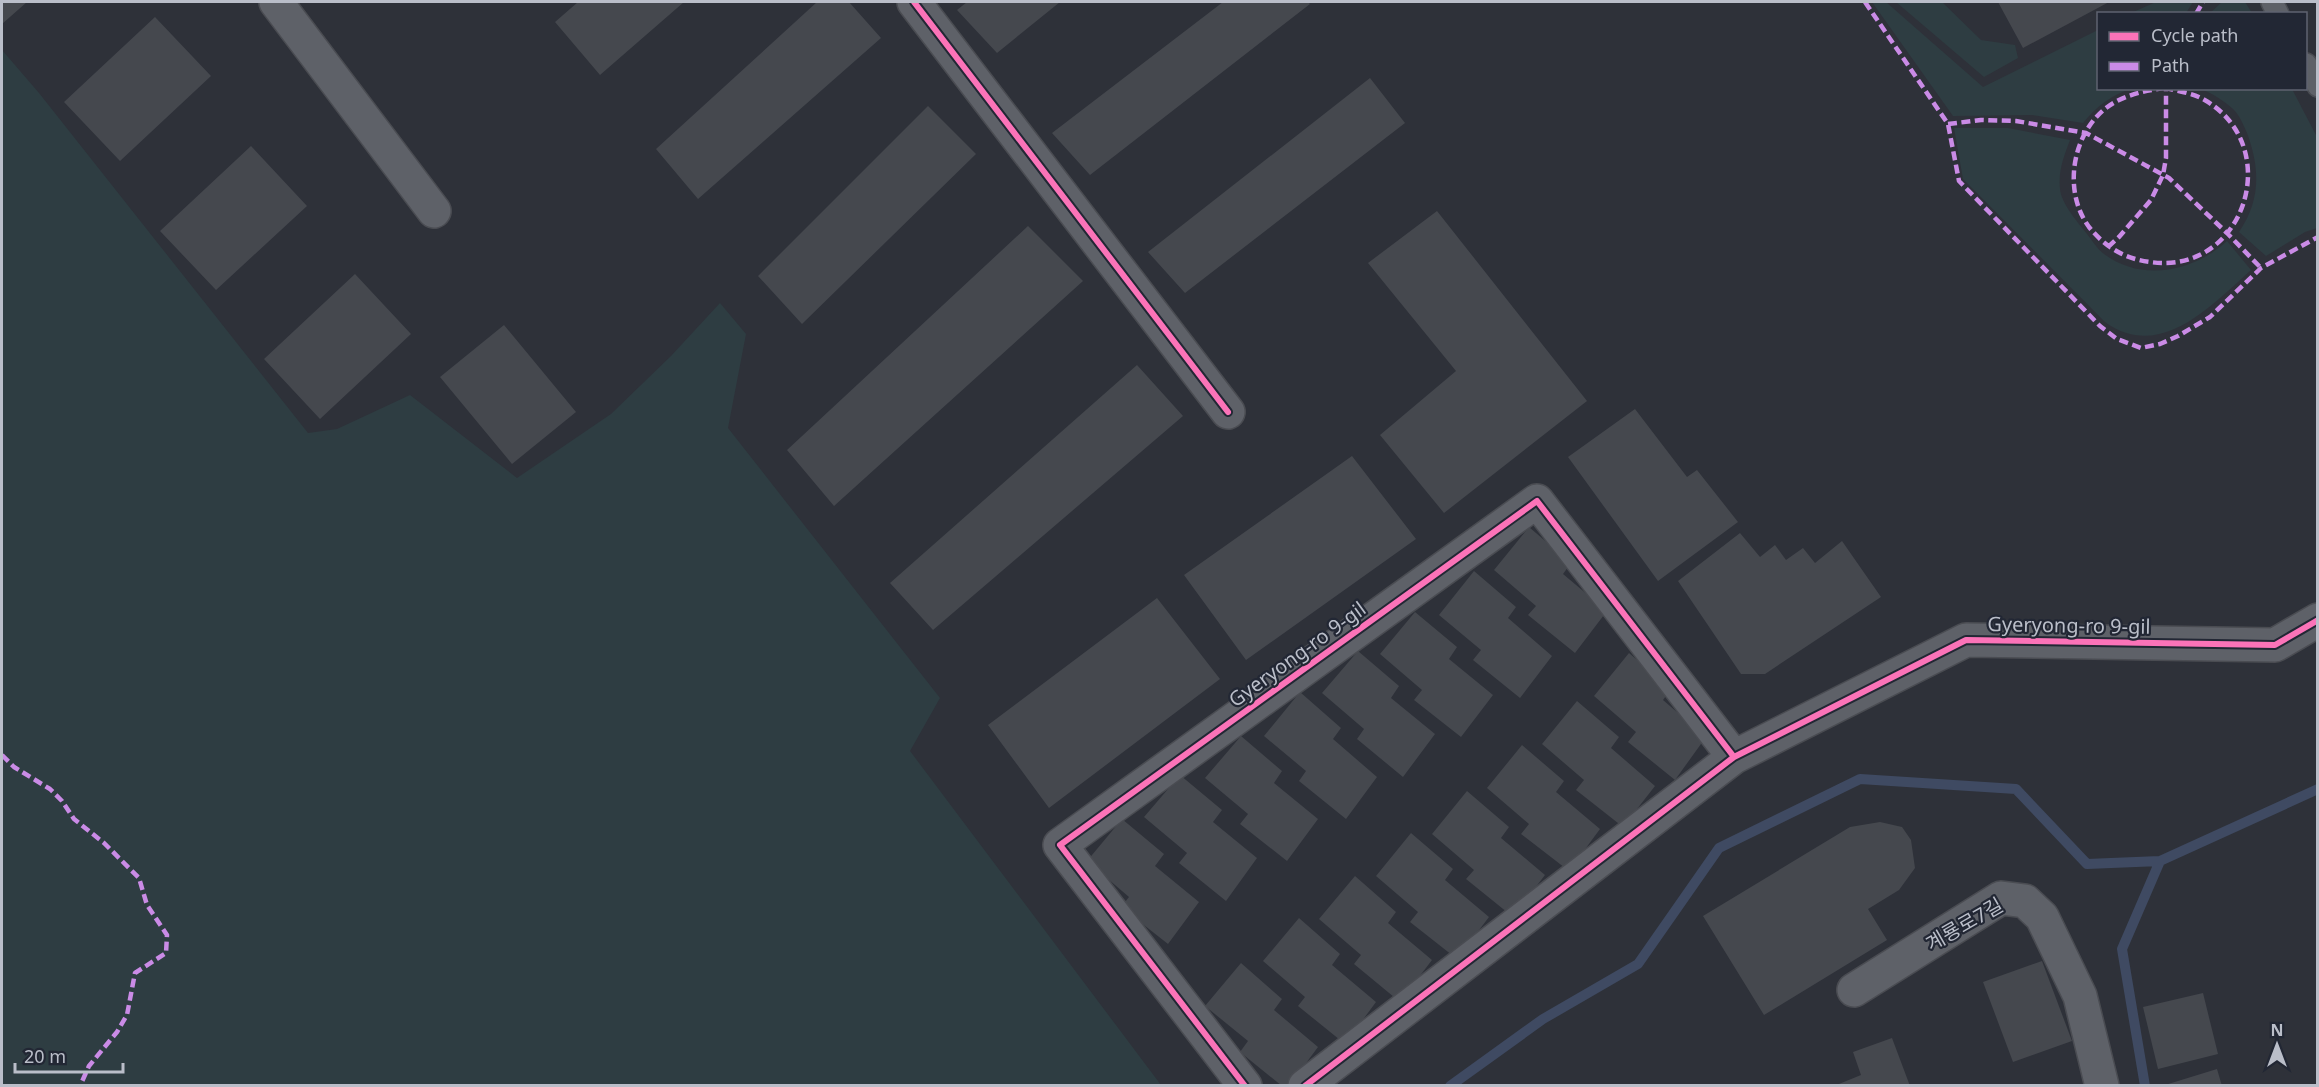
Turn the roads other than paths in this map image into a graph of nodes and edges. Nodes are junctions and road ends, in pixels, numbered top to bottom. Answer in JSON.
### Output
{"nodes":[{"id":1,"x":276,"y":2,"type":"edge"},
{"id":2,"x":914,"y":2,"type":"edge"},
{"id":3,"x":2307,"y":66,"type":"edge"},
{"id":4,"x":2318,"y":86,"type":"edge"},
{"id":5,"x":434,"y":211,"type":"dead end"},
{"id":6,"x":1228,"y":412,"type":"dead end"},
{"id":7,"x":2318,"y":620,"type":"edge"},
{"id":8,"x":1734,"y":757,"type":"junction"},
{"id":9,"x":1854,"y":990,"type":"dead end"},
{"id":10,"x":1245,"y":1086,"type":"edge"},
{"id":11,"x":1305,"y":1086,"type":"edge"},
{"id":12,"x":2102,"y":1086,"type":"edge"}],
"edges":[{"from":1,"to":5,"type":"street"},
{"from":2,"to":6,"type":"street"},
{"from":3,"to":4,"type":"lane"},
{"from":7,"to":8,"type":"street","name":"Gyeryong-ro 9-gil"},
{"from":8,"to":10,"type":"street","name":"Gyeryong-ro 9-gil"},
{"from":8,"to":11,"type":"street","name":"Gyeryong-ro 9-gil"},
{"from":9,"to":12,"type":"street","name":"계룡로7길"}]}
